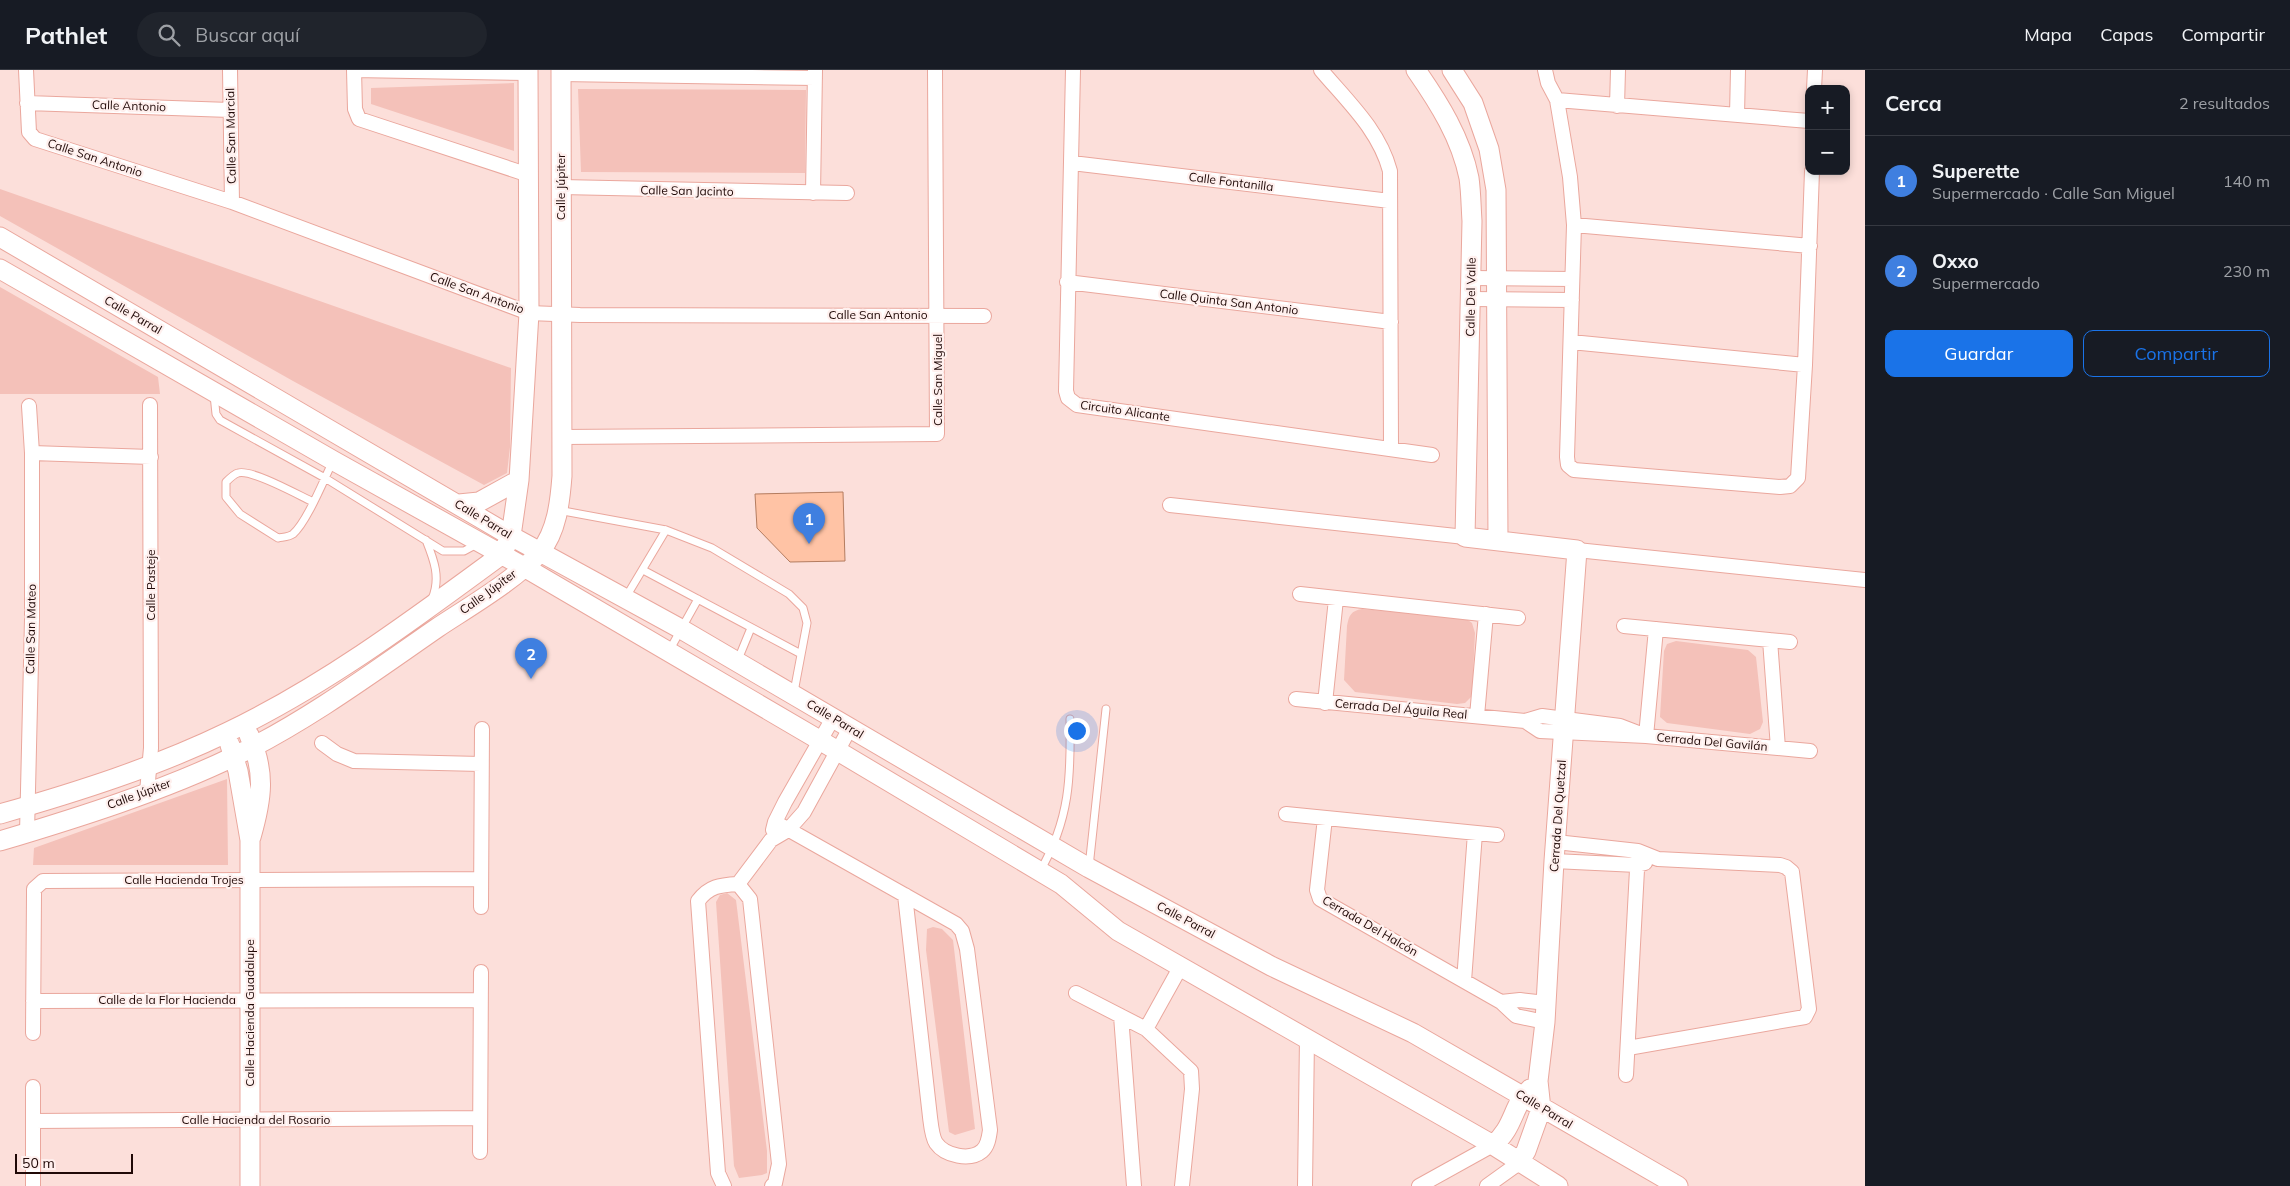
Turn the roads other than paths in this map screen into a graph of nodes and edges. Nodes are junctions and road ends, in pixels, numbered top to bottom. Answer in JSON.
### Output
{"nodes":[{"id":1,"x":26,"y":70,"type":"edge"},
{"id":2,"x":230,"y":70,"type":"edge"},
{"id":3,"x":354,"y":70,"type":"edge"},
{"id":4,"x":935,"y":70,"type":"edge"},
{"id":5,"x":1072,"y":70,"type":"edge"},
{"id":6,"x":1321,"y":70,"type":"edge"},
{"id":7,"x":1416,"y":70,"type":"edge"},
{"id":8,"x":1452,"y":70,"type":"edge"},
{"id":9,"x":1545,"y":70,"type":"edge"},
{"id":10,"x":1618,"y":70,"type":"edge"},
{"id":11,"x":1738,"y":70,"type":"edge"},
{"id":12,"x":1814,"y":70,"type":"edge"},
{"id":13,"x":528,"y":71,"type":"edge"},
{"id":14,"x":561,"y":72,"type":"edge"},
{"id":15,"x":815,"y":74,"type":"edge"},
{"id":16,"x":1814,"y":85,"type":"edge"},
{"id":17,"x":1557,"y":100,"type":"junction"},
{"id":18,"x":27,"y":102,"type":"junction"},
{"id":19,"x":1617,"y":106,"type":"junction"},
{"id":20,"x":230,"y":110,"type":"junction"},
{"id":21,"x":1736,"y":115,"type":"junction"},
{"id":22,"x":1805,"y":121,"type":"edge"},
{"id":23,"x":1072,"y":163,"type":"junction"},
{"id":24,"x":529,"y":175,"type":"junction"},
{"id":25,"x":1812,"y":175,"type":"edge"},
{"id":26,"x":561,"y":187,"type":"junction"},
{"id":27,"x":813,"y":193,"type":"junction"},
{"id":28,"x":848,"y":193,"type":"dead end"},
{"id":29,"x":1390,"y":201,"type":"junction"},
{"id":30,"x":232,"y":202,"type":"junction"},
{"id":31,"x":1574,"y":225,"type":"junction"},
{"id":32,"x":0,"y":237,"type":"edge"},
{"id":33,"x":1810,"y":246,"type":"junction"},
{"id":34,"x":0,"y":269,"type":"edge"},
{"id":35,"x":1471,"y":278,"type":"junction"},
{"id":36,"x":1498,"y":278,"type":"junction"},
{"id":37,"x":1572,"y":279,"type":"junction"},
{"id":38,"x":1067,"y":282,"type":"junction"},
{"id":39,"x":1470,"y":299,"type":"junction"},
{"id":40,"x":1498,"y":300,"type":"junction"},
{"id":41,"x":1572,"y":300,"type":"junction"},
{"id":42,"x":529,"y":313,"type":"junction"},
{"id":43,"x":560,"y":314,"type":"junction"},
{"id":44,"x":937,"y":316,"type":"junction"},
{"id":45,"x":984,"y":316,"type":"dead end"},
{"id":46,"x":1391,"y":322,"type":"junction"},
{"id":47,"x":1571,"y":342,"type":"junction"},
{"id":48,"x":1805,"y":365,"type":"junction"},
{"id":49,"x":214,"y":392,"type":"junction"},
{"id":50,"x":150,"y":405,"type":"dead end"},
{"id":51,"x":29,"y":406,"type":"dead end"},
{"id":52,"x":562,"y":437,"type":"junction"},
{"id":53,"x":1391,"y":448,"type":"junction"},
{"id":54,"x":32,"y":453,"type":"junction"},
{"id":55,"x":1432,"y":454,"type":"dead end"},
{"id":56,"x":151,"y":457,"type":"junction"},
{"id":57,"x":334,"y":461,"type":"junction"},
{"id":58,"x":325,"y":478,"type":"junction"},
{"id":59,"x":519,"y":480,"type":"junction"},
{"id":60,"x":313,"y":502,"type":"junction"},
{"id":61,"x":459,"y":504,"type":"junction"},
{"id":62,"x":1170,"y":505,"type":"dead end"},
{"id":63,"x":558,"y":510,"type":"junction"},
{"id":64,"x":666,"y":530,"type":"junction"},
{"id":65,"x":511,"y":536,"type":"junction"},
{"id":66,"x":1465,"y":537,"type":"junction"},
{"id":67,"x":426,"y":540,"type":"junction"},
{"id":68,"x":1498,"y":540,"type":"junction"},
{"id":69,"x":479,"y":543,"type":"junction"},
{"id":70,"x":1577,"y":550,"type":"junction"},
{"id":71,"x":540,"y":551,"type":"junction"},
{"id":72,"x":501,"y":555,"type":"junction"},
{"id":73,"x":524,"y":567,"type":"junction"},
{"id":74,"x":643,"y":570,"type":"junction"},
{"id":75,"x":1865,"y":580,"type":"edge"},
{"id":76,"x":1300,"y":594,"type":"dead end"},
{"id":77,"x":698,"y":599,"type":"junction"},
{"id":78,"x":1336,"y":599,"type":"junction"},
{"id":79,"x":624,"y":600,"type":"junction"},
{"id":80,"x":428,"y":610,"type":"junction"},
{"id":81,"x":1486,"y":614,"type":"junction"},
{"id":82,"x":1518,"y":618,"type":"dead end"},
{"id":83,"x":1624,"y":626,"type":"dead end"},
{"id":84,"x":751,"y":628,"type":"junction"},
{"id":85,"x":681,"y":629,"type":"junction"},
{"id":86,"x":1656,"y":629,"type":"junction"},
{"id":87,"x":1770,"y":640,"type":"junction"},
{"id":88,"x":1790,"y":642,"type":"dead end"},
{"id":89,"x":668,"y":652,"type":"junction"},
{"id":90,"x":801,"y":654,"type":"junction"},
{"id":91,"x":737,"y":662,"type":"junction"},
{"id":92,"x":793,"y":694,"type":"junction"},
{"id":93,"x":1296,"y":699,"type":"dead end"},
{"id":94,"x":1325,"y":703,"type":"junction"},
{"id":95,"x":1106,"y":710,"type":"dead end"},
{"id":96,"x":1477,"y":716,"type":"junction"},
{"id":97,"x":833,"y":718,"type":"junction"},
{"id":98,"x":1070,"y":719,"type":"dead end"},
{"id":99,"x":245,"y":724,"type":"junction"},
{"id":100,"x":1565,"y":726,"type":"junction"},
{"id":101,"x":850,"y":728,"type":"junction"},
{"id":102,"x":482,"y":729,"type":"dead end"},
{"id":103,"x":226,"y":734,"type":"junction"},
{"id":104,"x":1646,"y":736,"type":"junction"},
{"id":105,"x":821,"y":741,"type":"junction"},
{"id":106,"x":322,"y":743,"type":"dead end"},
{"id":107,"x":254,"y":746,"type":"junction"},
{"id":108,"x":1778,"y":748,"type":"junction"},
{"id":109,"x":837,"y":751,"type":"junction"},
{"id":110,"x":1810,"y":751,"type":"dead end"},
{"id":111,"x":234,"y":756,"type":"junction"},
{"id":112,"x":481,"y":764,"type":"junction"},
{"id":113,"x":149,"y":766,"type":"junction"},
{"id":114,"x":147,"y":792,"type":"junction"},
{"id":115,"x":28,"y":806,"type":"junction"},
{"id":116,"x":0,"y":814,"type":"edge"},
{"id":117,"x":1286,"y":814,"type":"dead end"},
{"id":118,"x":1325,"y":818,"type":"junction"},
{"id":119,"x":774,"y":822,"type":"junction"},
{"id":120,"x":788,"y":830,"type":"junction"},
{"id":121,"x":27,"y":832,"type":"junction"},
{"id":122,"x":1475,"y":833,"type":"junction"},
{"id":123,"x":1498,"y":835,"type":"dead end"},
{"id":124,"x":250,"y":840,"type":"junction"},
{"id":125,"x":771,"y":840,"type":"junction"},
{"id":126,"x":0,"y":841,"type":"edge"},
{"id":127,"x":1556,"y":842,"type":"junction"},
{"id":128,"x":1054,"y":847,"type":"junction"},
{"id":129,"x":1638,"y":851,"type":"junction"},
{"id":130,"x":1658,"y":859,"type":"junction"},
{"id":131,"x":1554,"y":862,"type":"junction"},
{"id":132,"x":1637,"y":865,"type":"junction"},
{"id":133,"x":1089,"y":868,"type":"junction"},
{"id":134,"x":1040,"y":871,"type":"junction"},
{"id":135,"x":481,"y":879,"type":"junction"},
{"id":136,"x":250,"y":880,"type":"junction"},
{"id":137,"x":738,"y":884,"type":"junction"},
{"id":138,"x":905,"y":895,"type":"junction"},
{"id":139,"x":481,"y":907,"type":"dead end"},
{"id":140,"x":1181,"y":966,"type":"junction"},
{"id":141,"x":481,"y":972,"type":"dead end"},
{"id":142,"x":1464,"y":981,"type":"junction"},
{"id":143,"x":1076,"y":993,"type":"dead end"},
{"id":144,"x":250,"y":1000,"type":"junction"},
{"id":145,"x":480,"y":1000,"type":"junction"},
{"id":146,"x":33,"y":1001,"type":"junction"},
{"id":147,"x":1546,"y":1013,"type":"junction"},
{"id":148,"x":1121,"y":1016,"type":"junction"},
{"id":149,"x":1146,"y":1029,"type":"junction"},
{"id":150,"x":33,"y":1033,"type":"dead end"},
{"id":151,"x":1307,"y":1038,"type":"junction"},
{"id":152,"x":1628,"y":1048,"type":"junction"},
{"id":153,"x":1626,"y":1075,"type":"dead end"},
{"id":154,"x":1538,"y":1081,"type":"junction"},
{"id":155,"x":33,"y":1087,"type":"dead end"},
{"id":156,"x":1522,"y":1096,"type":"junction"},
{"id":157,"x":1541,"y":1109,"type":"junction"},
{"id":158,"x":480,"y":1118,"type":"junction"},
{"id":159,"x":250,"y":1120,"type":"junction"},
{"id":160,"x":33,"y":1121,"type":"junction"},
{"id":161,"x":1493,"y":1146,"type":"junction"},
{"id":162,"x":480,"y":1152,"type":"dead end"},
{"id":163,"x":1519,"y":1163,"type":"junction"},
{"id":164,"x":33,"y":1186,"type":"edge"},
{"id":165,"x":250,"y":1186,"type":"edge"},
{"id":166,"x":724,"y":1186,"type":"edge"},
{"id":167,"x":772,"y":1186,"type":"edge"},
{"id":168,"x":1134,"y":1186,"type":"edge"},
{"id":169,"x":1182,"y":1186,"type":"edge"},
{"id":170,"x":1305,"y":1186,"type":"edge"},
{"id":171,"x":1419,"y":1186,"type":"edge"},
{"id":172,"x":1488,"y":1186,"type":"edge"},
{"id":173,"x":1558,"y":1186,"type":"edge"},
{"id":174,"x":1678,"y":1186,"type":"edge"}],
"edges":[{"from":1,"to":18,"type":"street"},
{"from":2,"to":20,"type":"street","name":"Calle San Marcial"},
{"from":3,"to":13,"type":"street"},
{"from":3,"to":24,"type":"street"},
{"from":4,"to":44,"type":"street","name":"Calle San Miguel"},
{"from":5,"to":23,"type":"street","name":"Circuito Alicante"},
{"from":6,"to":29,"type":"street"},
{"from":7,"to":35,"type":"street","name":"Calle Del Valle"},
{"from":8,"to":36,"type":"street","name":"Calle Del Valle"},
{"from":9,"to":17,"type":"street"},
{"from":10,"to":19,"type":"street"},
{"from":11,"to":21,"type":"street"},
{"from":12,"to":16,"type":"street"},
{"from":13,"to":24,"type":"street","name":"Calle Júpiter"},
{"from":14,"to":15,"type":"street"},
{"from":14,"to":26,"type":"street","name":"Calle Júpiter"},
{"from":15,"to":27,"type":"street"},
{"from":17,"to":19,"type":"street"},
{"from":17,"to":31,"type":"street"},
{"from":18,"to":20,"type":"street","name":"Calle Antonio"},
{"from":18,"to":30,"type":"street","name":"Calle San Antonio"},
{"from":19,"to":21,"type":"street"},
{"from":20,"to":30,"type":"street","name":"Calle San Marcial"},
{"from":21,"to":22,"type":"street"},
{"from":23,"to":29,"type":"street","name":"Calle Fontanilla"},
{"from":23,"to":38,"type":"street","name":"Circuito Alicante"},
{"from":24,"to":42,"type":"street","name":"Calle Júpiter"},
{"from":25,"to":33,"type":"street"},
{"from":26,"to":27,"type":"street","name":"Calle San Jacinto"},
{"from":26,"to":43,"type":"street","name":"Calle Júpiter"},
{"from":27,"to":28,"type":"street","name":"Calle San Jacinto"},
{"from":29,"to":46,"type":"street"},
{"from":30,"to":42,"type":"street","name":"Calle San Antonio"},
{"from":31,"to":33,"type":"street"},
{"from":31,"to":37,"type":"street"},
{"from":32,"to":61,"type":"street","name":"Calle Parral"},
{"from":33,"to":48,"type":"street"},
{"from":34,"to":49,"type":"street","name":"Calle Parral"},
{"from":35,"to":36,"type":"street"},
{"from":35,"to":39,"type":"street","name":"Calle Del Valle"},
{"from":36,"to":37,"type":"street"},
{"from":36,"to":40,"type":"street","name":"Calle Del Valle"},
{"from":37,"to":41,"type":"street"},
{"from":38,"to":46,"type":"street","name":"Calle Quinta San Antonio"},
{"from":38,"to":53,"type":"street","name":"Circuito Alicante"},
{"from":39,"to":40,"type":"street"},
{"from":39,"to":66,"type":"street","name":"Calle Del Valle"},
{"from":40,"to":41,"type":"street"},
{"from":40,"to":68,"type":"street","name":"Calle Del Valle"},
{"from":41,"to":47,"type":"street"},
{"from":42,"to":43,"type":"street","name":"Calle San Antonio"},
{"from":42,"to":59,"type":"street","name":"Calle Júpiter"},
{"from":43,"to":44,"type":"street","name":"Calle San Antonio"},
{"from":43,"to":52,"type":"street","name":"Calle Júpiter"},
{"from":44,"to":45,"type":"street","name":"Calle San Antonio"},
{"from":44,"to":52,"type":"street","name":"Calle San Miguel"},
{"from":46,"to":53,"type":"street"},
{"from":47,"to":48,"type":"street"},
{"from":47,"to":48,"type":"street"},
{"from":49,"to":57,"type":"street","name":"Calle Parral"},
{"from":49,"to":58,"type":"lane"},
{"from":50,"to":56,"type":"street","name":"Calle Pasteje"},
{"from":51,"to":54,"type":"street","name":"Calle San Mateo"},
{"from":52,"to":63,"type":"street","name":"Calle Júpiter"},
{"from":53,"to":55,"type":"street","name":"Circuito Alicante"},
{"from":54,"to":56,"type":"street"},
{"from":54,"to":115,"type":"street","name":"Calle San Mateo"},
{"from":56,"to":113,"type":"street","name":"Calle Pasteje"},
{"from":57,"to":58,"type":"lane"},
{"from":57,"to":69,"type":"street","name":"Calle Parral"},
{"from":58,"to":60,"type":"lane"},
{"from":58,"to":67,"type":"lane"},
{"from":59,"to":61,"type":"street"},
{"from":59,"to":65,"type":"street","name":"Calle Júpiter"},
{"from":60,"to":60,"type":"lane"},
{"from":61,"to":65,"type":"street","name":"Calle Parral"},
{"from":62,"to":66,"type":"street"},
{"from":63,"to":64,"type":"lane"},
{"from":63,"to":71,"type":"street","name":"Calle Júpiter"},
{"from":64,"to":74,"type":"lane"},
{"from":64,"to":90,"type":"lane"},
{"from":65,"to":71,"type":"street","name":"Calle Parral"},
{"from":65,"to":72,"type":"street","name":"Calle Júpiter"},
{"from":66,"to":68,"type":"street"},
{"from":67,"to":69,"type":"lane"},
{"from":67,"to":80,"type":"lane"},
{"from":68,"to":70,"type":"street"},
{"from":69,"to":72,"type":"street","name":"Calle Parral"},
{"from":70,"to":75,"type":"street"},
{"from":70,"to":100,"type":"street","name":"Cerrada Del Quetzal"},
{"from":71,"to":73,"type":"street","name":"Calle Júpiter"},
{"from":71,"to":79,"type":"street","name":"Calle Parral"},
{"from":72,"to":73,"type":"street","name":"Calle Parral"},
{"from":72,"to":80,"type":"street","name":"Calle Júpiter"},
{"from":73,"to":89,"type":"street","name":"Calle Parral"},
{"from":73,"to":107,"type":"street","name":"Calle Júpiter"},
{"from":74,"to":77,"type":"lane"},
{"from":74,"to":79,"type":"lane"},
{"from":76,"to":78,"type":"street"},
{"from":77,"to":84,"type":"lane"},
{"from":77,"to":85,"type":"lane"},
{"from":78,"to":81,"type":"street"},
{"from":78,"to":94,"type":"street","name":"Cerrada Del Águila Real"},
{"from":79,"to":85,"type":"street","name":"Calle Parral"},
{"from":80,"to":99,"type":"street","name":"Calle Júpiter"},
{"from":81,"to":82,"type":"street"},
{"from":81,"to":96,"type":"street","name":"Cerrada Del Águila Real"},
{"from":83,"to":86,"type":"street"},
{"from":84,"to":90,"type":"lane"},
{"from":84,"to":91,"type":"lane"},
{"from":85,"to":89,"type":"lane"},
{"from":85,"to":91,"type":"street","name":"Calle Parral"},
{"from":86,"to":87,"type":"street"},
{"from":86,"to":104,"type":"street","name":"Cerrada Del Gavilán"},
{"from":87,"to":88,"type":"street"},
{"from":87,"to":108,"type":"street","name":"Cerrada Del Gavilán"},
{"from":89,"to":105,"type":"street","name":"Calle Parral"},
{"from":90,"to":92,"type":"lane"},
{"from":91,"to":92,"type":"street","name":"Calle Parral"},
{"from":92,"to":97,"type":"street","name":"Calle Parral"},
{"from":93,"to":94,"type":"street","name":"Cerrada Del Águila Real"},
{"from":94,"to":96,"type":"street","name":"Cerrada Del Águila Real"},
{"from":95,"to":133,"type":"lane"},
{"from":96,"to":100,"type":"street","name":"Cerrada Del Águila Real"},
{"from":97,"to":101,"type":"street","name":"Calle Parral"},
{"from":97,"to":105,"type":"street"},
{"from":98,"to":128,"type":"lane"},
{"from":99,"to":103,"type":"street","name":"Calle Júpiter"},
{"from":99,"to":107,"type":"street","name":"Calle Hacienda Guadalupe"},
{"from":100,"to":104,"type":"street","name":"Cerrada Del Gavilán"},
{"from":100,"to":127,"type":"street","name":"Cerrada Del Quetzal"},
{"from":101,"to":109,"type":"street"},
{"from":101,"to":128,"type":"street","name":"Calle Parral"},
{"from":102,"to":112,"type":"street"},
{"from":103,"to":111,"type":"street","name":"Calle Hacienda Guadalupe"},
{"from":103,"to":113,"type":"street","name":"Calle Júpiter"},
{"from":104,"to":108,"type":"street","name":"Cerrada Del Gavilán"},
{"from":105,"to":109,"type":"street","name":"Calle Parral"},
{"from":105,"to":119,"type":"street"},
{"from":106,"to":112,"type":"street"},
{"from":107,"to":111,"type":"street","name":"Calle Júpiter"},
{"from":107,"to":124,"type":"street","name":"Calle Hacienda Guadalupe"},
{"from":108,"to":110,"type":"street","name":"Cerrada Del Gavilán"},
{"from":109,"to":120,"type":"street"},
{"from":109,"to":134,"type":"street","name":"Calle Parral"},
{"from":111,"to":114,"type":"street","name":"Calle Júpiter"},
{"from":111,"to":124,"type":"street","name":"Calle Hacienda Guadalupe"},
{"from":112,"to":135,"type":"street"},
{"from":113,"to":114,"type":"street","name":"Calle Pasteje"},
{"from":113,"to":115,"type":"street","name":"Calle Júpiter"},
{"from":114,"to":121,"type":"street","name":"Calle Júpiter"},
{"from":115,"to":116,"type":"street","name":"Calle Júpiter"},
{"from":115,"to":121,"type":"street","name":"Calle San Mateo"},
{"from":117,"to":118,"type":"street"},
{"from":118,"to":122,"type":"street"},
{"from":118,"to":142,"type":"street","name":"Cerrada Del Halcón"},
{"from":119,"to":120,"type":"street"},
{"from":119,"to":125,"type":"street"},
{"from":120,"to":125,"type":"street"},
{"from":120,"to":138,"type":"street"},
{"from":121,"to":126,"type":"street","name":"Calle Júpiter"},
{"from":122,"to":123,"type":"street"},
{"from":122,"to":142,"type":"street"},
{"from":124,"to":136,"type":"street","name":"Calle Hacienda Guadalupe"},
{"from":125,"to":137,"type":"street"},
{"from":127,"to":129,"type":"street"},
{"from":127,"to":131,"type":"street","name":"Cerrada Del Quetzal"},
{"from":128,"to":133,"type":"street","name":"Calle Parral"},
{"from":128,"to":134,"type":"lane"},
{"from":129,"to":130,"type":"street"},
{"from":129,"to":132,"type":"street"},
{"from":130,"to":132,"type":"street"},
{"from":130,"to":152,"type":"street"},
{"from":131,"to":132,"type":"street"},
{"from":131,"to":147,"type":"street","name":"Cerrada Del Quetzal"},
{"from":132,"to":152,"type":"street"},
{"from":133,"to":156,"type":"street","name":"Calle Parral"},
{"from":134,"to":140,"type":"street","name":"Calle Parral"},
{"from":135,"to":136,"type":"street","name":"Calle Hacienda Trojes"},
{"from":135,"to":139,"type":"street"},
{"from":136,"to":144,"type":"street","name":"Calle Hacienda Guadalupe"},
{"from":136,"to":146,"type":"street","name":"Calle Hacienda Trojes"},
{"from":137,"to":166,"type":"street"},
{"from":137,"to":167,"type":"street"},
{"from":138,"to":138,"type":"street"},
{"from":140,"to":149,"type":"street"},
{"from":140,"to":151,"type":"street","name":"Calle Parral"},
{"from":141,"to":145,"type":"street"},
{"from":142,"to":147,"type":"street","name":"Cerrada Del Halcón"},
{"from":143,"to":148,"type":"street"},
{"from":144,"to":145,"type":"street","name":"Calle de la Flor Hacienda"},
{"from":144,"to":146,"type":"street","name":"Calle de la Flor Hacienda"},
{"from":144,"to":159,"type":"street","name":"Calle Hacienda Guadalupe"},
{"from":145,"to":158,"type":"street"},
{"from":146,"to":150,"type":"street","name":"Calle Hacienda Trojes"},
{"from":147,"to":154,"type":"street","name":"Cerrada Del Quetzal"},
{"from":148,"to":149,"type":"street"},
{"from":148,"to":168,"type":"street"},
{"from":149,"to":169,"type":"street"},
{"from":151,"to":161,"type":"street","name":"Calle Parral"},
{"from":151,"to":170,"type":"street"},
{"from":152,"to":153,"type":"street"},
{"from":154,"to":156,"type":"street"},
{"from":154,"to":157,"type":"street","name":"Cerrada Del Quetzal"},
{"from":155,"to":160,"type":"street"},
{"from":156,"to":157,"type":"street","name":"Calle Parral"},
{"from":156,"to":161,"type":"street"},
{"from":157,"to":163,"type":"street"},
{"from":157,"to":174,"type":"street","name":"Calle Parral"},
{"from":158,"to":159,"type":"street","name":"Calle Hacienda del Rosario"},
{"from":158,"to":162,"type":"street"},
{"from":159,"to":160,"type":"street","name":"Calle Hacienda del Rosario"},
{"from":159,"to":165,"type":"street","name":"Calle Hacienda Guadalupe"},
{"from":160,"to":164,"type":"street"},
{"from":161,"to":163,"type":"street","name":"Calle Parral"},
{"from":161,"to":171,"type":"street"},
{"from":163,"to":172,"type":"street"},
{"from":163,"to":173,"type":"street","name":"Calle Parral"}]}
